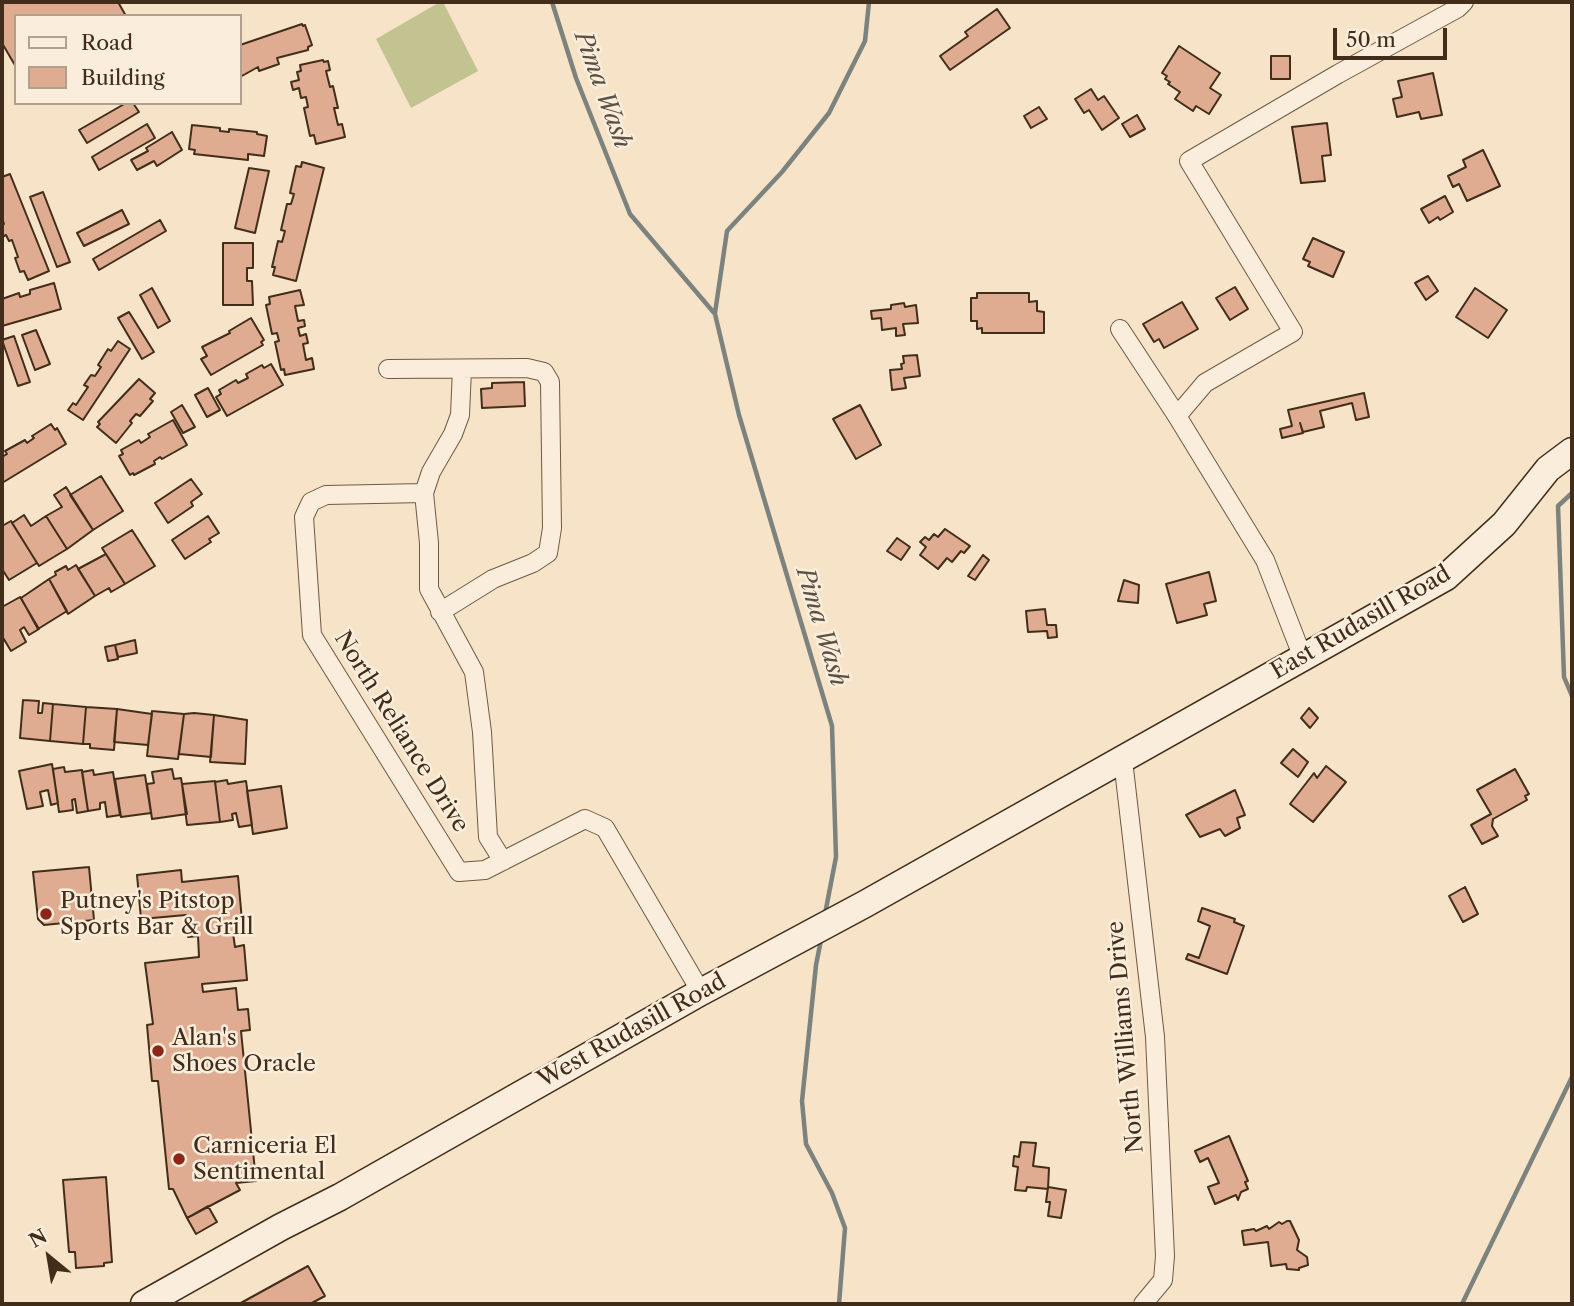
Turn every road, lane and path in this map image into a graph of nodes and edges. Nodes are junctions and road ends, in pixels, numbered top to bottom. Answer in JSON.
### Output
{"nodes":[{"id":1,"x":1461,"y":5,"type":"edge"},
{"id":2,"x":1120,"y":329,"type":"dead end"},
{"id":3,"x":388,"y":369,"type":"dead end"},
{"id":4,"x":462,"y":369,"type":"junction"},
{"id":5,"x":1177,"y":416,"type":"junction"},
{"id":6,"x":1572,"y":451,"type":"edge"},
{"id":7,"x":1561,"y":468,"type":"edge"},
{"id":8,"x":424,"y":494,"type":"junction"},
{"id":9,"x":440,"y":612,"type":"junction"},
{"id":10,"x":1303,"y":658,"type":"junction"},
{"id":11,"x":1123,"y":760,"type":"junction"},
{"id":12,"x":503,"y":861,"type":"junction"},
{"id":13,"x":701,"y":992,"type":"junction"},
{"id":14,"x":144,"y":1304,"type":"edge"},
{"id":15,"x":1143,"y":1304,"type":"edge"}],
"edges":[{"from":1,"to":5,"type":"street"},
{"from":2,"to":5,"type":"street"},
{"from":3,"to":4,"type":"street"},
{"from":4,"to":8,"type":"street"},
{"from":4,"to":9,"type":"street"},
{"from":5,"to":10,"type":"street"},
{"from":6,"to":7,"type":"street","name":"East Rudasill Road"},
{"from":7,"to":10,"type":"street","name":"East Rudasill Road"},
{"from":8,"to":9,"type":"street"},
{"from":8,"to":12,"type":"street","name":"North Reliance Drive"},
{"from":9,"to":12,"type":"street"},
{"from":10,"to":11,"type":"street","name":"East Rudasill Road"},
{"from":11,"to":13,"type":"street","name":"West Rudasill Road"},
{"from":11,"to":15,"type":"street","name":"North Williams Drive"},
{"from":12,"to":13,"type":"street"},
{"from":13,"to":14,"type":"street","name":"West Rudasill Road"}]}
